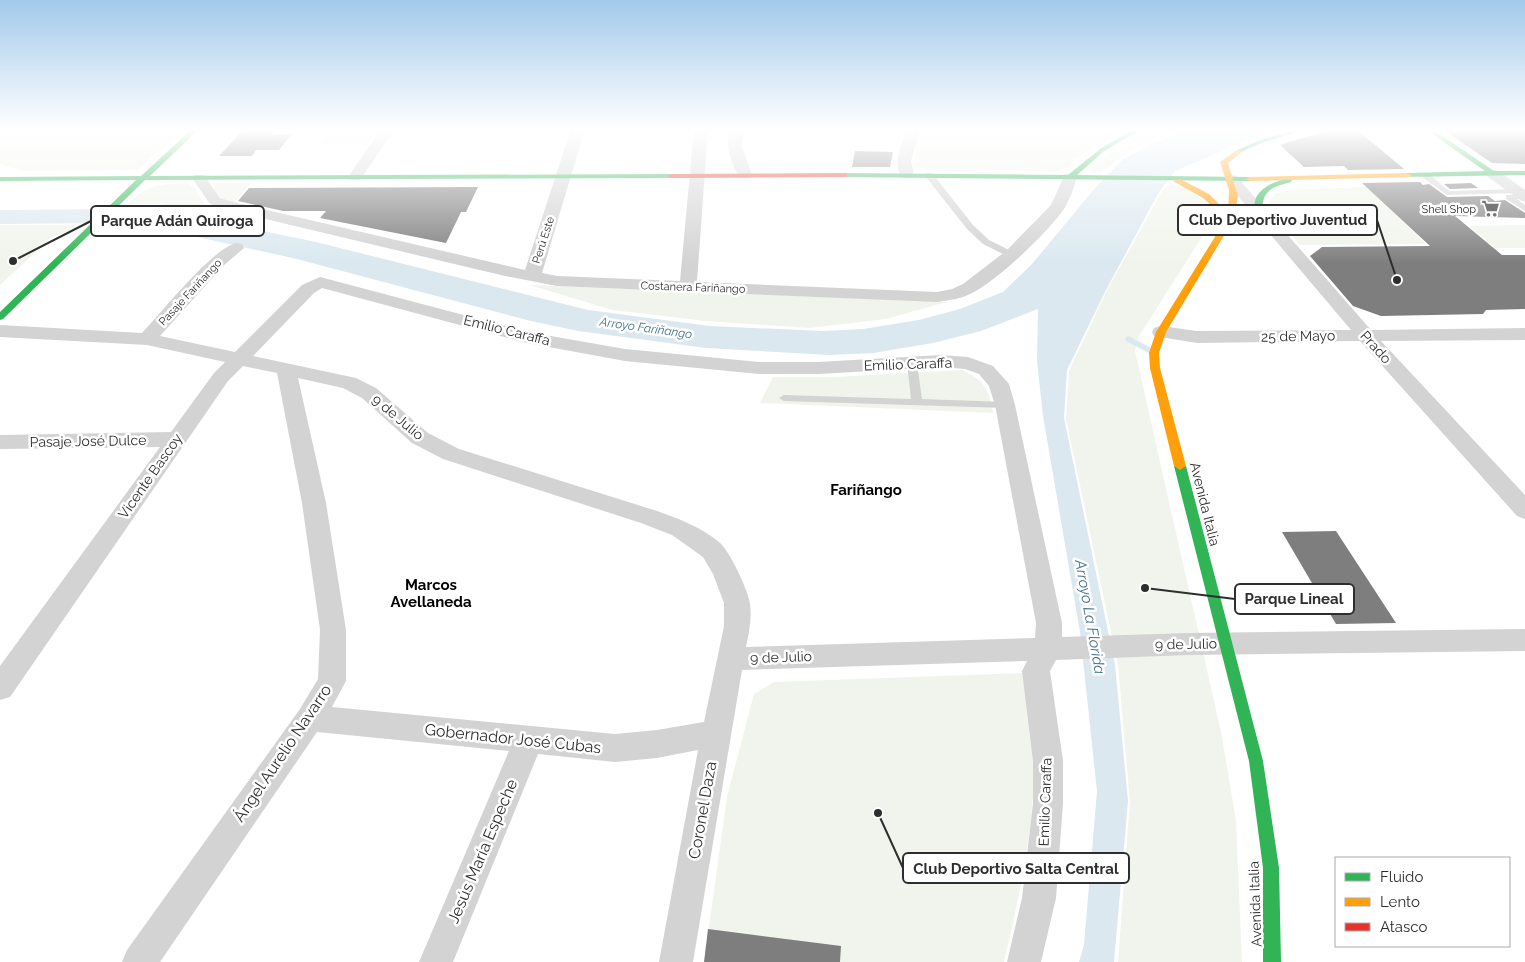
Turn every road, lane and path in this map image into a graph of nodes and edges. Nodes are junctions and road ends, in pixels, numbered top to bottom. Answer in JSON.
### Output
{"nodes":[{"id":1,"x":147,"y":174,"type":"edge"},
{"id":2,"x":357,"y":174,"type":"edge"},
{"id":3,"x":1073,"y":174,"type":"edge"},
{"id":4,"x":1229,"y":174,"type":"edge"},
{"id":5,"x":1493,"y":174,"type":"junction"},
{"id":6,"x":1496,"y":174,"type":"edge"},
{"id":7,"x":745,"y":175,"type":"joint"},
{"id":8,"x":906,"y":175,"type":"joint"},
{"id":9,"x":929,"y":175,"type":"junction"},
{"id":10,"x":1425,"y":175,"type":"junction"},
{"id":11,"x":564,"y":176,"type":"junction"},
{"id":12,"x":698,"y":176,"type":"junction"},
{"id":13,"x":355,"y":177,"type":"junction"},
{"id":14,"x":1070,"y":177,"type":"junction"},
{"id":15,"x":143,"y":178,"type":"junction"},
{"id":16,"x":199,"y":178,"type":"junction"},
{"id":17,"x":1292,"y":178,"type":"junction"},
{"id":18,"x":0,"y":179,"type":"edge"},
{"id":19,"x":1232,"y":179,"type":"junction"},
{"id":20,"x":1174,"y":180,"type":"junction"},
{"id":21,"x":1521,"y":194,"type":"edge"},
{"id":22,"x":1525,"y":209,"type":"edge"},
{"id":23,"x":1258,"y":210,"type":"junction"},
{"id":24,"x":1230,"y":219,"type":"junction"},
{"id":25,"x":236,"y":248,"type":"dead end"},
{"id":26,"x":1012,"y":255,"type":"junction"},
{"id":27,"x":532,"y":276,"type":"junction"},
{"id":28,"x":320,"y":282,"type":"joint"},
{"id":29,"x":688,"y":286,"type":"junction"},
{"id":30,"x":0,"y":317,"type":"edge"},
{"id":31,"x":0,"y":331,"type":"edge"},
{"id":32,"x":1161,"y":332,"type":"junction"},
{"id":33,"x":1525,"y":334,"type":"edge"},
{"id":34,"x":1365,"y":336,"type":"junction"},
{"id":35,"x":147,"y":339,"type":"junction"},
{"id":36,"x":237,"y":359,"type":"junction"},
{"id":37,"x":912,"y":364,"type":"junction"},
{"id":38,"x":286,"y":370,"type":"junction"},
{"id":39,"x":784,"y":398,"type":"dead end"},
{"id":40,"x":916,"y":402,"type":"junction"},
{"id":41,"x":1005,"y":405,"type":"junction"},
{"id":42,"x":175,"y":440,"type":"junction"},
{"id":43,"x":0,"y":442,"type":"edge"},
{"id":44,"x":1525,"y":510,"type":"edge"},
{"id":45,"x":1525,"y":640,"type":"edge"},
{"id":46,"x":1226,"y":643,"type":"junction"},
{"id":47,"x":1061,"y":647,"type":"junction"},
{"id":48,"x":731,"y":659,"type":"junction"},
{"id":49,"x":0,"y":688,"type":"edge"},
{"id":50,"x":310,"y":718,"type":"junction"},
{"id":51,"x":716,"y":733,"type":"junction"},
{"id":52,"x":529,"y":739,"type":"junction"},
{"id":53,"x":139,"y":962,"type":"edge"},
{"id":54,"x":436,"y":962,"type":"edge"},
{"id":55,"x":676,"y":962,"type":"edge"},
{"id":56,"x":1024,"y":962,"type":"edge"},
{"id":57,"x":1272,"y":962,"type":"edge"}],
"edges":[{"from":1,"to":15,"type":"main road"},
{"from":2,"to":13,"type":"street"},
{"from":3,"to":14,"type":"main road","name":"Costanera Fariñango"},
{"from":4,"to":19,"type":"main road","name":"Avenida Italia"},
{"from":5,"to":6,"type":"main road"},
{"from":5,"to":10,"type":"main road"},
{"from":5,"to":21,"type":"street"},
{"from":7,"to":8,"type":"main road"},
{"from":7,"to":12,"type":"main road"},
{"from":8,"to":9,"type":"main road"},
{"from":9,"to":14,"type":"main road"},
{"from":9,"to":26,"type":"lane"},
{"from":10,"to":17,"type":"main road"},
{"from":10,"to":21,"type":"lane"},
{"from":11,"to":12,"type":"main road"},
{"from":11,"to":13,"type":"main road"},
{"from":11,"to":27,"type":"street","name":"Perú Este"},
{"from":12,"to":29,"type":"street"},
{"from":13,"to":16,"type":"main road"},
{"from":14,"to":20,"type":"main road"},
{"from":14,"to":26,"type":"street","name":"Costanera Fariñango"},
{"from":15,"to":16,"type":"main road"},
{"from":15,"to":18,"type":"main road"},
{"from":15,"to":30,"type":"main road"},
{"from":16,"to":27,"type":"street","name":"Costanera Fariñango"},
{"from":17,"to":19,"type":"main road"},
{"from":17,"to":23,"type":"main road"},
{"from":19,"to":20,"type":"main road"},
{"from":19,"to":23,"type":"street","name":"Prado"},
{"from":19,"to":24,"type":"main road","name":"Avenida Italia"},
{"from":20,"to":24,"type":"main road"},
{"from":21,"to":22,"type":"lane"},
{"from":23,"to":34,"type":"street","name":"Prado"},
{"from":24,"to":32,"type":"main road","name":"Avenida Italia"},
{"from":25,"to":35,"type":"street","name":"Pasaje Fariñango"},
{"from":26,"to":29,"type":"street","name":"Costanera Fariñango"},
{"from":27,"to":29,"type":"street","name":"Costanera Fariñango"},
{"from":28,"to":36,"type":"street","name":"Vicente Bascoy"},
{"from":28,"to":37,"type":"street","name":"Emilio Caraffa"},
{"from":31,"to":35,"type":"street","name":"9 de Julio"},
{"from":32,"to":34,"type":"street","name":"25 de Mayo"},
{"from":32,"to":46,"type":"main road","name":"Avenida Italia"},
{"from":33,"to":34,"type":"street","name":"25 de Mayo"},
{"from":34,"to":44,"type":"street","name":"Prado"},
{"from":35,"to":36,"type":"street","name":"9 de Julio"},
{"from":36,"to":38,"type":"street","name":"9 de Julio"},
{"from":36,"to":42,"type":"street","name":"Vicente Bascoy"},
{"from":37,"to":40,"type":"lane"},
{"from":37,"to":41,"type":"street","name":"Emilio Caraffa"},
{"from":38,"to":48,"type":"street","name":"9 de Julio"},
{"from":38,"to":50,"type":"street","name":"Ángel Aurelio Navarro"},
{"from":39,"to":40,"type":"lane"},
{"from":40,"to":41,"type":"lane"},
{"from":41,"to":47,"type":"street","name":"Emilio Caraffa"},
{"from":42,"to":43,"type":"street","name":"Pasaje José Dulce"},
{"from":42,"to":49,"type":"street","name":"Vicente Bascoy"},
{"from":45,"to":46,"type":"street","name":"9 de Julio"},
{"from":46,"to":47,"type":"street","name":"9 de Julio"},
{"from":46,"to":57,"type":"main road","name":"Avenida Italia"},
{"from":47,"to":48,"type":"street","name":"9 de Julio"},
{"from":47,"to":56,"type":"street","name":"Emilio Caraffa"},
{"from":48,"to":51,"type":"street","name":"Coronel Daza"},
{"from":50,"to":52,"type":"street","name":"Gobernador José Cubas"},
{"from":50,"to":53,"type":"street","name":"Ángel Aurelio Navarro"},
{"from":51,"to":52,"type":"street","name":"Gobernador José Cubas"},
{"from":51,"to":55,"type":"street","name":"Coronel Daza"},
{"from":52,"to":54,"type":"street","name":"Jesús María Espeche"}]}
